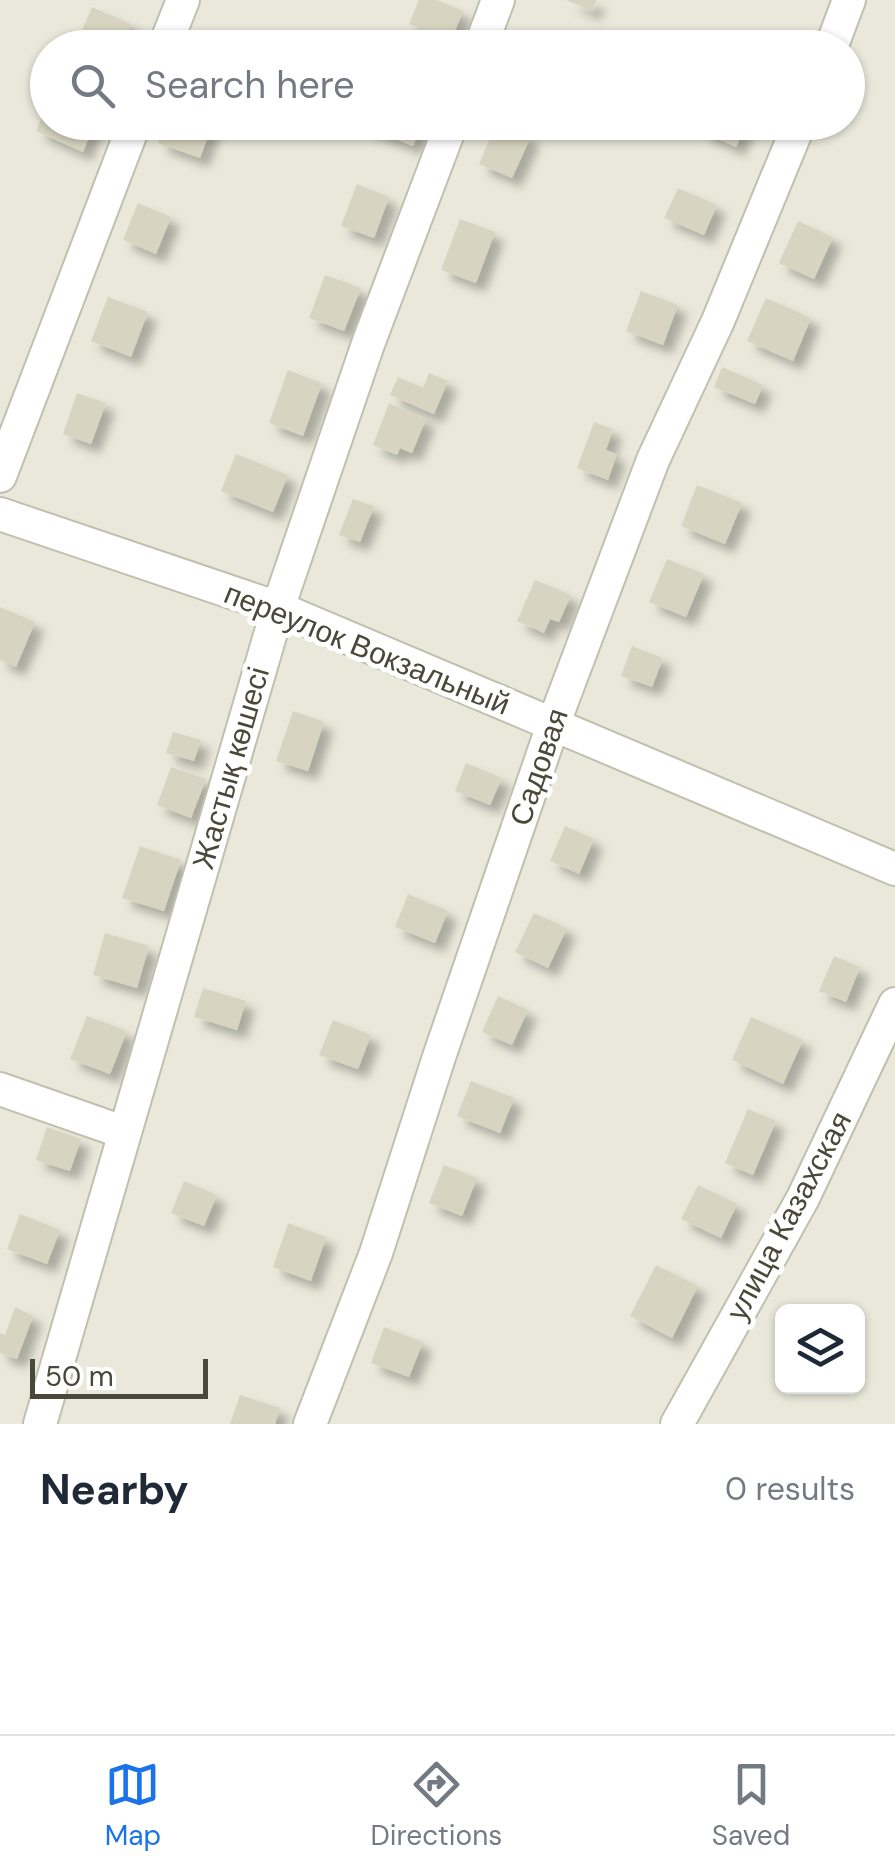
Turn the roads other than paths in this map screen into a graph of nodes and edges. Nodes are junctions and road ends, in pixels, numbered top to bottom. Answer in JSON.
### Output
{"nodes":[{"id":1,"x":183,"y":0,"type":"edge"},
{"id":2,"x":498,"y":0,"type":"edge"},
{"id":3,"x":849,"y":0,"type":"edge"},
{"id":4,"x":171,"y":30,"type":"edge"},
{"id":5,"x":487,"y":30,"type":"edge"},
{"id":6,"x":838,"y":30,"type":"edge"},
{"id":7,"x":128,"y":140,"type":"edge"},
{"id":8,"x":445,"y":140,"type":"edge"},
{"id":9,"x":793,"y":140,"type":"edge"},
{"id":10,"x":0,"y":476,"type":"edge"},
{"id":11,"x":0,"y":514,"type":"edge"},
{"id":12,"x":278,"y":608,"type":"junction"},
{"id":13,"x":553,"y":725,"type":"junction"},
{"id":14,"x":895,"y":868,"type":"edge"},
{"id":15,"x":895,"y":1004,"type":"edge"},
{"id":16,"x":0,"y":1089,"type":"edge"},
{"id":17,"x":123,"y":1132,"type":"junction"},
{"id":18,"x":40,"y":1424,"type":"edge"},
{"id":19,"x":310,"y":1424,"type":"edge"},
{"id":20,"x":677,"y":1424,"type":"edge"}],
"edges":[{"from":1,"to":4,"type":"street"},
{"from":2,"to":5,"type":"street"},
{"from":3,"to":6,"type":"street"},
{"from":7,"to":10,"type":"street"},
{"from":8,"to":12,"type":"street","name":"Жастық көшесі"},
{"from":9,"to":13,"type":"street","name":"Садовая"},
{"from":11,"to":12,"type":"street","name":"переулок Вокзальный"},
{"from":12,"to":13,"type":"street","name":"переулок Вокзальный"},
{"from":12,"to":17,"type":"street","name":"Жастық көшесі"},
{"from":13,"to":14,"type":"street","name":"переулок Вокзальный"},
{"from":13,"to":19,"type":"street","name":"Садовая"},
{"from":15,"to":20,"type":"street","name":"улица Казахская"},
{"from":16,"to":17,"type":"street"},
{"from":17,"to":18,"type":"street","name":"Жастық көшесі"}]}
